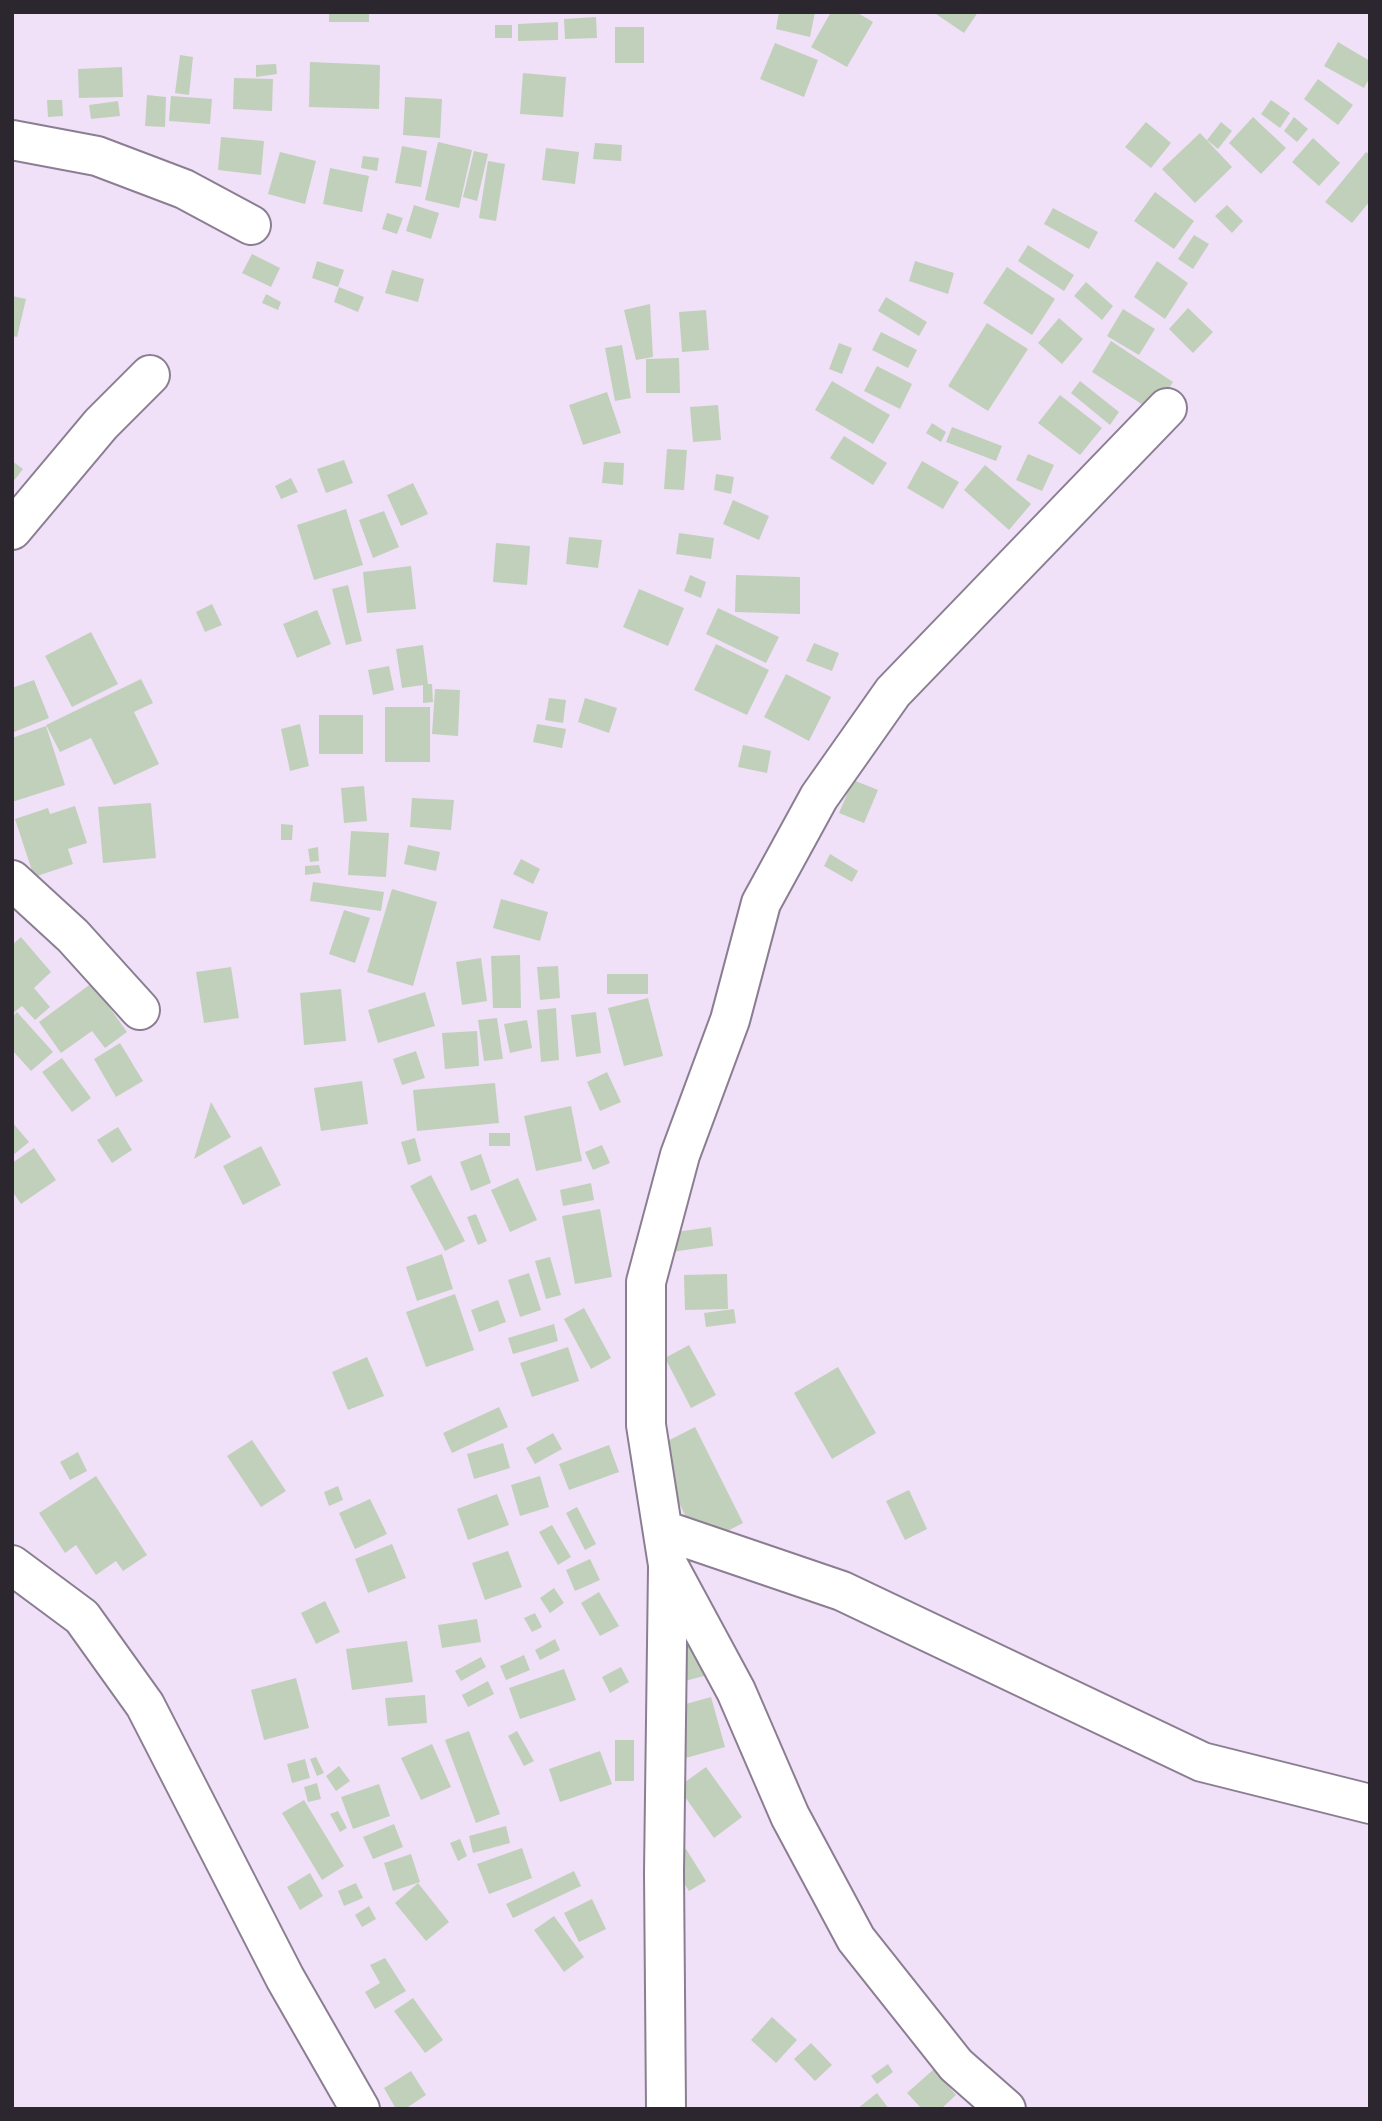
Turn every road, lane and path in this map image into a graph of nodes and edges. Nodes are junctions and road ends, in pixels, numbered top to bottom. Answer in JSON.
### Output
{"nodes":[{"id":1,"x":12,"y":140,"type":"edge"},
{"id":2,"x":251,"y":225,"type":"dead end"},
{"id":3,"x":150,"y":375,"type":"dead end"},
{"id":4,"x":1167,"y":408,"type":"dead end"},
{"id":5,"x":12,"y":530,"type":"edge"},
{"id":6,"x":12,"y":880,"type":"edge"},
{"id":7,"x":140,"y":1010,"type":"dead end"},
{"id":8,"x":666,"y":1548,"type":"junction"},
{"id":9,"x":12,"y":1565,"type":"edge"},
{"id":10,"x":1370,"y":1804,"type":"edge"},
{"id":11,"x":360,"y":2109,"type":"edge"},
{"id":12,"x":666,"y":2109,"type":"edge"},
{"id":13,"x":1006,"y":2109,"type":"edge"}],
"edges":[{"from":1,"to":2,"type":"street"},
{"from":3,"to":5,"type":"street"},
{"from":4,"to":8,"type":"street"},
{"from":6,"to":7,"type":"street"},
{"from":8,"to":10,"type":"street"},
{"from":8,"to":12,"type":"street"},
{"from":8,"to":13,"type":"street"},
{"from":9,"to":11,"type":"street"}]}
